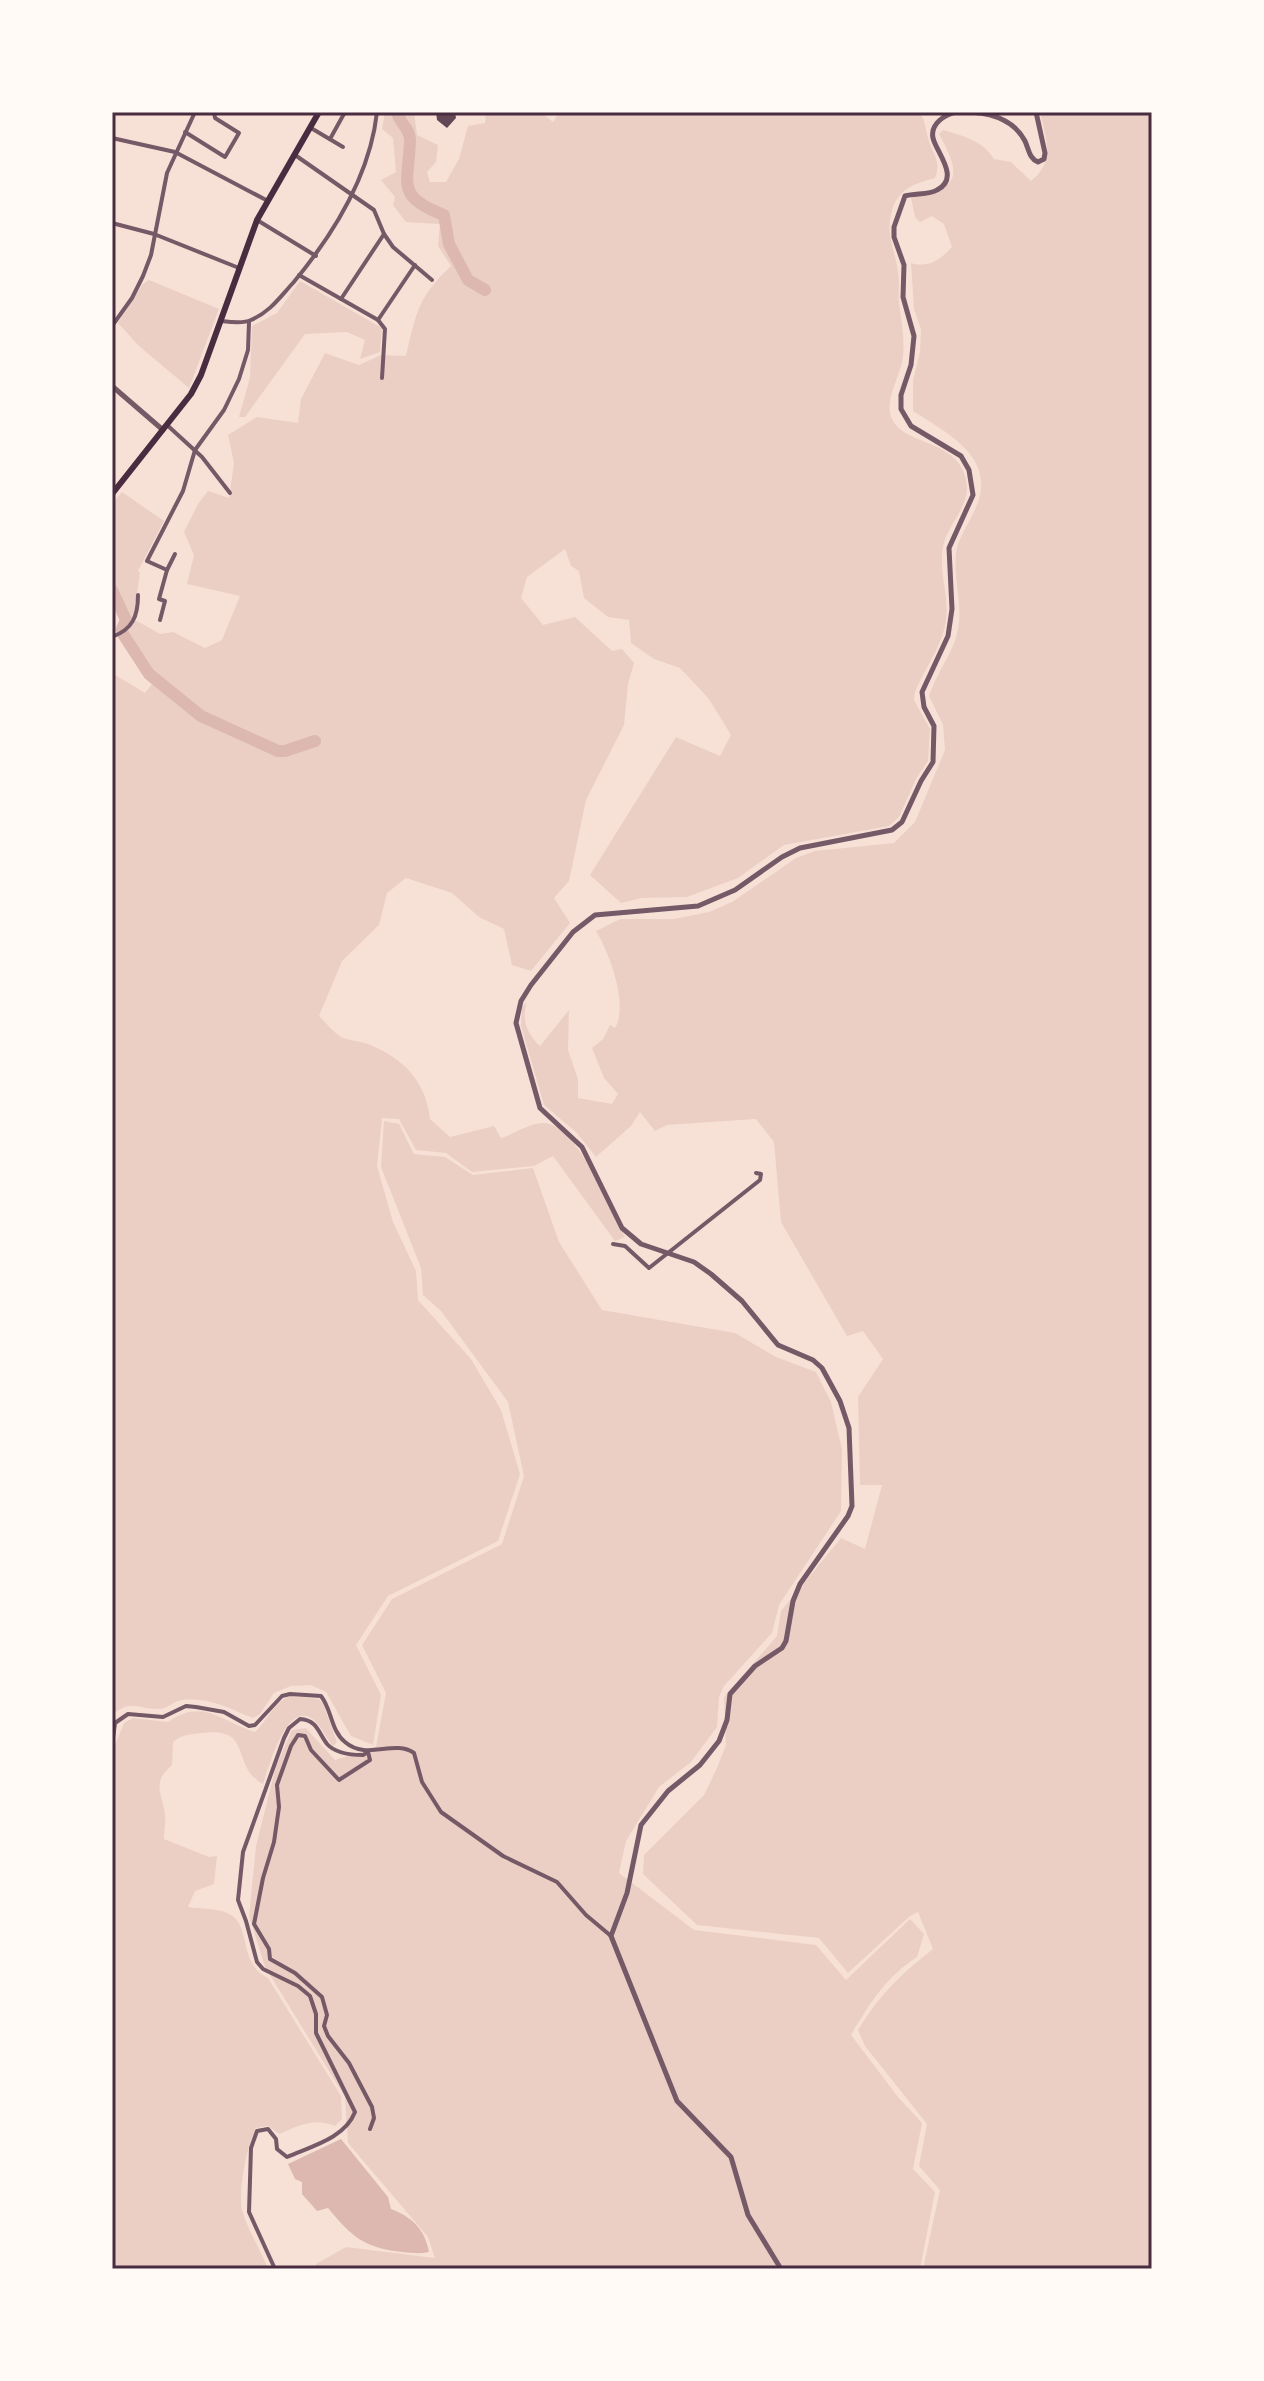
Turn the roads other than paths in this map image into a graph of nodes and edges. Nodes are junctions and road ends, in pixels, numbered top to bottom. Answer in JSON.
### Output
{"nodes":[{"id":1,"x":195,"y":112,"type":"edge"},
{"id":2,"x":214,"y":112,"type":"edge"},
{"id":3,"x":319,"y":112,"type":"edge"},
{"id":4,"x":345,"y":112,"type":"edge"},
{"id":5,"x":377,"y":112,"type":"edge"},
{"id":6,"x":957,"y":112,"type":"edge"},
{"id":7,"x":963,"y":112,"type":"edge"},
{"id":8,"x":1036,"y":112,"type":"edge"},
{"id":9,"x":310,"y":128,"type":"junction"},
{"id":10,"x":185,"y":132,"type":"junction"},
{"id":11,"x":112,"y":138,"type":"edge"},
{"id":12,"x":330,"y":139,"type":"junction"},
{"id":13,"x":343,"y":147,"type":"dead end"},
{"id":14,"x":175,"y":152,"type":"junction"},
{"id":15,"x":295,"y":155,"type":"junction"},
{"id":16,"x":351,"y":193,"type":"junction"},
{"id":17,"x":268,"y":201,"type":"junction"},
{"id":18,"x":257,"y":220,"type":"junction"},
{"id":19,"x":112,"y":223,"type":"edge"},
{"id":20,"x":154,"y":234,"type":"junction"},
{"id":21,"x":384,"y":234,"type":"junction"},
{"id":22,"x":316,"y":256,"type":"junction"},
{"id":23,"x":415,"y":265,"type":"junction"},
{"id":24,"x":239,"y":268,"type":"junction"},
{"id":25,"x":299,"y":275,"type":"junction"},
{"id":26,"x":432,"y":280,"type":"dead end"},
{"id":27,"x":341,"y":299,"type":"junction"},
{"id":28,"x":378,"y":320,"type":"junction"},
{"id":29,"x":221,"y":321,"type":"junction"},
{"id":30,"x":249,"y":322,"type":"junction"},
{"id":31,"x":112,"y":326,"type":"edge"},
{"id":32,"x":382,"y":378,"type":"dead end"},
{"id":33,"x":112,"y":386,"type":"edge"},
{"id":34,"x":165,"y":428,"type":"junction"},
{"id":35,"x":195,"y":450,"type":"junction"},
{"id":36,"x":230,"y":493,"type":"dead end"},
{"id":37,"x":112,"y":494,"type":"edge"},
{"id":38,"x":175,"y":554,"type":"dead end"},
{"id":39,"x":167,"y":570,"type":"junction"},
{"id":40,"x":138,"y":595,"type":"dead end"},
{"id":41,"x":160,"y":620,"type":"dead end"},
{"id":42,"x":112,"y":637,"type":"edge"},
{"id":43,"x":756,"y":1173,"type":"dead end"},
{"id":44,"x":613,"y":1244,"type":"dead end"},
{"id":45,"x":668,"y":1252,"type":"junction"},
{"id":46,"x":112,"y":1746,"type":"edge"},
{"id":47,"x":368,"y":1752,"type":"junction"},
{"id":48,"x":611,"y":1936,"type":"junction"},
{"id":49,"x":370,"y":2129,"type":"dead end"},
{"id":50,"x":275,"y":2269,"type":"edge"},
{"id":51,"x":781,"y":2269,"type":"edge"}],
"edges":[{"from":1,"to":10,"type":"street"},
{"from":2,"to":10,"type":"street"},
{"from":3,"to":9,"type":"main road"},
{"from":4,"to":12,"type":"street"},
{"from":5,"to":16,"type":"street"},
{"from":6,"to":45,"type":"street"},
{"from":7,"to":8,"type":"street"},
{"from":9,"to":12,"type":"street"},
{"from":9,"to":15,"type":"main road"},
{"from":10,"to":14,"type":"street"},
{"from":11,"to":14,"type":"street"},
{"from":12,"to":13,"type":"street"},
{"from":14,"to":17,"type":"street"},
{"from":14,"to":20,"type":"street"},
{"from":15,"to":16,"type":"street"},
{"from":15,"to":17,"type":"main road"},
{"from":16,"to":21,"type":"street"},
{"from":16,"to":22,"type":"street"},
{"from":17,"to":18,"type":"main road"},
{"from":18,"to":22,"type":"street"},
{"from":18,"to":24,"type":"main road"},
{"from":19,"to":20,"type":"street"},
{"from":20,"to":24,"type":"street"},
{"from":20,"to":31,"type":"street"},
{"from":21,"to":23,"type":"street"},
{"from":21,"to":27,"type":"street"},
{"from":22,"to":25,"type":"street"},
{"from":23,"to":26,"type":"street"},
{"from":23,"to":28,"type":"street"},
{"from":24,"to":29,"type":"main road"},
{"from":25,"to":27,"type":"street"},
{"from":25,"to":30,"type":"street"},
{"from":27,"to":28,"type":"street"},
{"from":28,"to":32,"type":"street"},
{"from":29,"to":30,"type":"street"},
{"from":29,"to":34,"type":"main road"},
{"from":30,"to":35,"type":"street"},
{"from":33,"to":34,"type":"street"},
{"from":34,"to":35,"type":"street"},
{"from":34,"to":37,"type":"main road"},
{"from":35,"to":36,"type":"street"},
{"from":35,"to":39,"type":"street"},
{"from":38,"to":39,"type":"street"},
{"from":39,"to":41,"type":"street"},
{"from":40,"to":42,"type":"street"},
{"from":43,"to":45,"type":"street"},
{"from":44,"to":45,"type":"street"},
{"from":45,"to":48,"type":"street"},
{"from":46,"to":47,"type":"street"},
{"from":47,"to":48,"type":"street"},
{"from":47,"to":49,"type":"street"},
{"from":47,"to":50,"type":"street"},
{"from":48,"to":51,"type":"street"}]}
